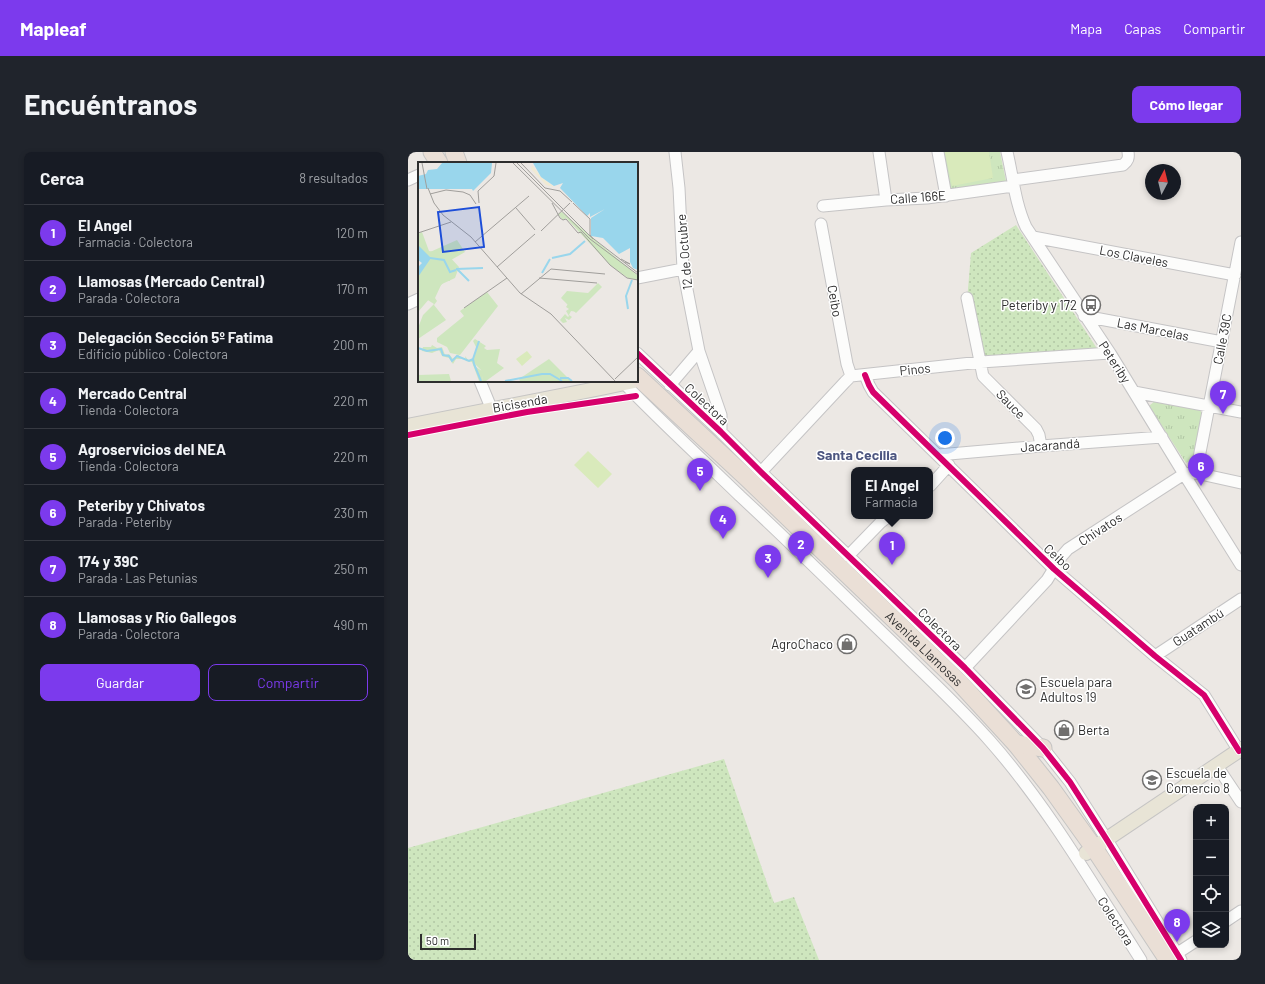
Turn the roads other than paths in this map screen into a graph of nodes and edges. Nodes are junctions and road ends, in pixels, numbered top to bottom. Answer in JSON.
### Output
{"nodes":[{"id":1,"x":423,"y":152,"type":"edge"},
{"id":2,"x":432,"y":152,"type":"edge"},
{"id":3,"x":442,"y":152,"type":"edge"},
{"id":4,"x":454,"y":152,"type":"edge"},
{"id":5,"x":459,"y":152,"type":"edge"},
{"id":6,"x":675,"y":152,"type":"edge"},
{"id":7,"x":879,"y":152,"type":"edge"},
{"id":8,"x":938,"y":152,"type":"edge"},
{"id":9,"x":1007,"y":152,"type":"edge"},
{"id":10,"x":1128,"y":152,"type":"edge"},
{"id":11,"x":428,"y":162,"type":"edge"},
{"id":12,"x":439,"y":162,"type":"edge"},
{"id":13,"x":448,"y":162,"type":"edge"},
{"id":14,"x":458,"y":162,"type":"edge"},
{"id":15,"x":466,"y":162,"type":"edge"},
{"id":16,"x":418,"y":175,"type":"edge"},
{"id":17,"x":408,"y":180,"type":"edge"},
{"id":18,"x":1013,"y":183,"type":"junction"},
{"id":19,"x":946,"y":196,"type":"junction"},
{"id":20,"x":886,"y":200,"type":"junction"},
{"id":21,"x":823,"y":206,"type":"dead end"},
{"id":22,"x":821,"y":224,"type":"dead end"},
{"id":23,"x":1033,"y":236,"type":"junction"},
{"id":24,"x":1241,"y":242,"type":"edge"},
{"id":25,"x":682,"y":269,"type":"junction"},
{"id":26,"x":1235,"y":276,"type":"junction"},
{"id":27,"x":638,"y":278,"type":"edge"},
{"id":28,"x":967,"y":298,"type":"dead end"},
{"id":29,"x":418,"y":299,"type":"edge"},
{"id":30,"x":408,"y":304,"type":"edge"},
{"id":31,"x":1084,"y":316,"type":"junction"},
{"id":32,"x":1222,"y":342,"type":"junction"},
{"id":33,"x":699,"y":351,"type":"junction"},
{"id":34,"x":1110,"y":353,"type":"junction"},
{"id":35,"x":638,"y":354,"type":"edge"},
{"id":36,"x":981,"y":362,"type":"junction"},
{"id":37,"x":865,"y":375,"type":"junction"},
{"id":38,"x":852,"y":376,"type":"junction"},
{"id":39,"x":638,"y":380,"type":"edge"},
{"id":40,"x":480,"y":382,"type":"edge"},
{"id":41,"x":623,"y":382,"type":"edge"},
{"id":42,"x":634,"y":382,"type":"edge"},
{"id":43,"x":670,"y":385,"type":"junction"},
{"id":44,"x":1134,"y":392,"type":"junction"},
{"id":45,"x":1209,"y":406,"type":"junction"},
{"id":46,"x":492,"y":410,"type":"junction"},
{"id":47,"x":1241,"y":412,"type":"edge"},
{"id":48,"x":408,"y":426,"type":"edge"},
{"id":49,"x":721,"y":432,"type":"junction"},
{"id":50,"x":1162,"y":438,"type":"junction"},
{"id":51,"x":1041,"y":446,"type":"junction"},
{"id":52,"x":938,"y":455,"type":"junction"},
{"id":53,"x":949,"y":465,"type":"junction"},
{"id":54,"x":761,"y":472,"type":"junction"},
{"id":55,"x":1196,"y":473,"type":"junction"},
{"id":56,"x":1184,"y":474,"type":"junction"},
{"id":57,"x":739,"y":479,"type":"junction"},
{"id":58,"x":933,"y":483,"type":"edge"},
{"id":59,"x":1241,"y":483,"type":"edge"},
{"id":60,"x":885,"y":519,"type":"edge"},
{"id":61,"x":848,"y":556,"type":"junction"},
{"id":62,"x":1241,"y":565,"type":"edge"},
{"id":63,"x":1054,"y":569,"type":"junction"},
{"id":64,"x":1241,"y":599,"type":"edge"},
{"id":65,"x":899,"y":644,"type":"junction"},
{"id":66,"x":1155,"y":656,"type":"junction"},
{"id":67,"x":965,"y":668,"type":"junction"},
{"id":68,"x":1016,"y":744,"type":"junction"},
{"id":69,"x":1043,"y":748,"type":"junction"},
{"id":70,"x":1240,"y":750,"type":"edge"},
{"id":71,"x":1217,"y":766,"type":"junction"},
{"id":72,"x":1241,"y":802,"type":"edge"},
{"id":73,"x":1065,"y":822,"type":"junction"},
{"id":74,"x":1064,"y":839,"type":"junction"},
{"id":75,"x":1091,"y":850,"type":"junction"},
{"id":76,"x":1106,"y":873,"type":"junction"},
{"id":77,"x":1241,"y":911,"type":"edge"},
{"id":78,"x":1229,"y":919,"type":"edge"},
{"id":79,"x":1193,"y":943,"type":"edge"},
{"id":80,"x":1175,"y":958,"type":"edge"},
{"id":81,"x":1141,"y":960,"type":"edge"},
{"id":82,"x":1156,"y":960,"type":"edge"}],
"edges":[{"from":1,"to":11,"type":"street"},
{"from":2,"to":12,"type":"highway"},
{"from":3,"to":13,"type":"highway"},
{"from":4,"to":14,"type":"highway"},
{"from":5,"to":15,"type":"street"},
{"from":6,"to":25,"type":"street","name":"12 de Octubre"},
{"from":7,"to":20,"type":"street"},
{"from":8,"to":19,"type":"street"},
{"from":9,"to":18,"type":"street","name":"Peteriby"},
{"from":10,"to":18,"type":"street","name":"Calle 166E"},
{"from":16,"to":17,"type":"street"},
{"from":18,"to":19,"type":"street","name":"Calle 166E"},
{"from":18,"to":23,"type":"street","name":"Peteriby"},
{"from":19,"to":20,"type":"street","name":"Calle 166E"},
{"from":20,"to":21,"type":"street","name":"Calle 166E"},
{"from":22,"to":38,"type":"street","name":"Ceibo"},
{"from":23,"to":26,"type":"street","name":"Los Claveles"},
{"from":23,"to":31,"type":"street","name":"Peteriby"},
{"from":24,"to":26,"type":"street","name":"Calle 39C"},
{"from":25,"to":27,"type":"street"},
{"from":25,"to":33,"type":"street","name":"12 de Octubre"},
{"from":26,"to":32,"type":"street","name":"Calle 39C"},
{"from":28,"to":36,"type":"street","name":"Sauce"},
{"from":29,"to":30,"type":"street"},
{"from":31,"to":32,"type":"street","name":"Las Marcelas"},
{"from":31,"to":34,"type":"street","name":"Peteriby"},
{"from":32,"to":45,"type":"street","name":"Calle 39C"},
{"from":33,"to":43,"type":"street"},
{"from":33,"to":49,"type":"street","name":"12 de Octubre"},
{"from":34,"to":36,"type":"street","name":"Pinos"},
{"from":34,"to":44,"type":"street","name":"Peteriby"},
{"from":35,"to":43,"type":"street","name":"Colectora"},
{"from":36,"to":37,"type":"street","name":"Pinos"},
{"from":36,"to":51,"type":"street","name":"Sauce"},
{"from":37,"to":38,"type":"street","name":"Pinos"},
{"from":37,"to":52,"type":"street","name":"Ceibo"},
{"from":38,"to":54,"type":"street"},
{"from":39,"to":43,"type":"street","name":"Colectora"},
{"from":40,"to":46,"type":"street"},
{"from":41,"to":46,"type":"main road"},
{"from":42,"to":57,"type":"highway","name":"Avenida Llamosas"},
{"from":43,"to":49,"type":"street","name":"Colectora"},
{"from":44,"to":45,"type":"street"},
{"from":44,"to":50,"type":"street","name":"Peteriby"},
{"from":45,"to":47,"type":"street"},
{"from":45,"to":55,"type":"street","name":"Calle 39C"},
{"from":46,"to":48,"type":"main road"},
{"from":49,"to":57,"type":"street","name":"Colectora"},
{"from":50,"to":51,"type":"street","name":"Jacarandá"},
{"from":50,"to":56,"type":"street","name":"Peteriby"},
{"from":51,"to":52,"type":"street","name":"Jacarandá"},
{"from":52,"to":53,"type":"street","name":"Ceibo"},
{"from":53,"to":58,"type":"street"},
{"from":53,"to":63,"type":"street","name":"Ceibo"},
{"from":54,"to":57,"type":"street","name":"Colectora"},
{"from":54,"to":61,"type":"street","name":"Colectora"},
{"from":55,"to":56,"type":"street"},
{"from":55,"to":59,"type":"street"},
{"from":56,"to":62,"type":"street","name":"Peteriby"},
{"from":56,"to":63,"type":"street","name":"Chivatos"},
{"from":57,"to":65,"type":"highway","name":"Avenida Llamosas"},
{"from":57,"to":68,"type":"highway","name":"Avenida Llamosas"},
{"from":60,"to":61,"type":"street"},
{"from":61,"to":67,"type":"street","name":"Colectora"},
{"from":63,"to":66,"type":"street","name":"Ceibo"},
{"from":63,"to":67,"type":"street","name":"Chivatos"},
{"from":64,"to":66,"type":"street","name":"Guatambú"},
{"from":65,"to":73,"type":"highway","name":"Avenida Llamosas"},
{"from":65,"to":74,"type":"street","name":"Colectora"},
{"from":66,"to":70,"type":"street","name":"Ceibo"},
{"from":67,"to":69,"type":"street","name":"Colectora"},
{"from":68,"to":69,"type":"highway"},
{"from":68,"to":75,"type":"highway","name":"Avenida Llamosas"},
{"from":69,"to":75,"type":"street","name":"Colectora"},
{"from":70,"to":71,"type":"main road"},
{"from":71,"to":72,"type":"street"},
{"from":71,"to":75,"type":"main road"},
{"from":73,"to":74,"type":"street"},
{"from":73,"to":75,"type":"highway","name":"Avenida Llamosas"},
{"from":74,"to":75,"type":"street","name":"Colectora"},
{"from":75,"to":76,"type":"highway","name":"Avenida Llamosas"},
{"from":75,"to":76,"type":"street","name":"Colectora"},
{"from":76,"to":80,"type":"highway","name":"Avenida Llamosas"},
{"from":76,"to":81,"type":"street","name":"Colectora"},
{"from":76,"to":82,"type":"highway","name":"Avenida Llamosas"},
{"from":77,"to":78,"type":"street"},
{"from":79,"to":80,"type":"street"}]}
